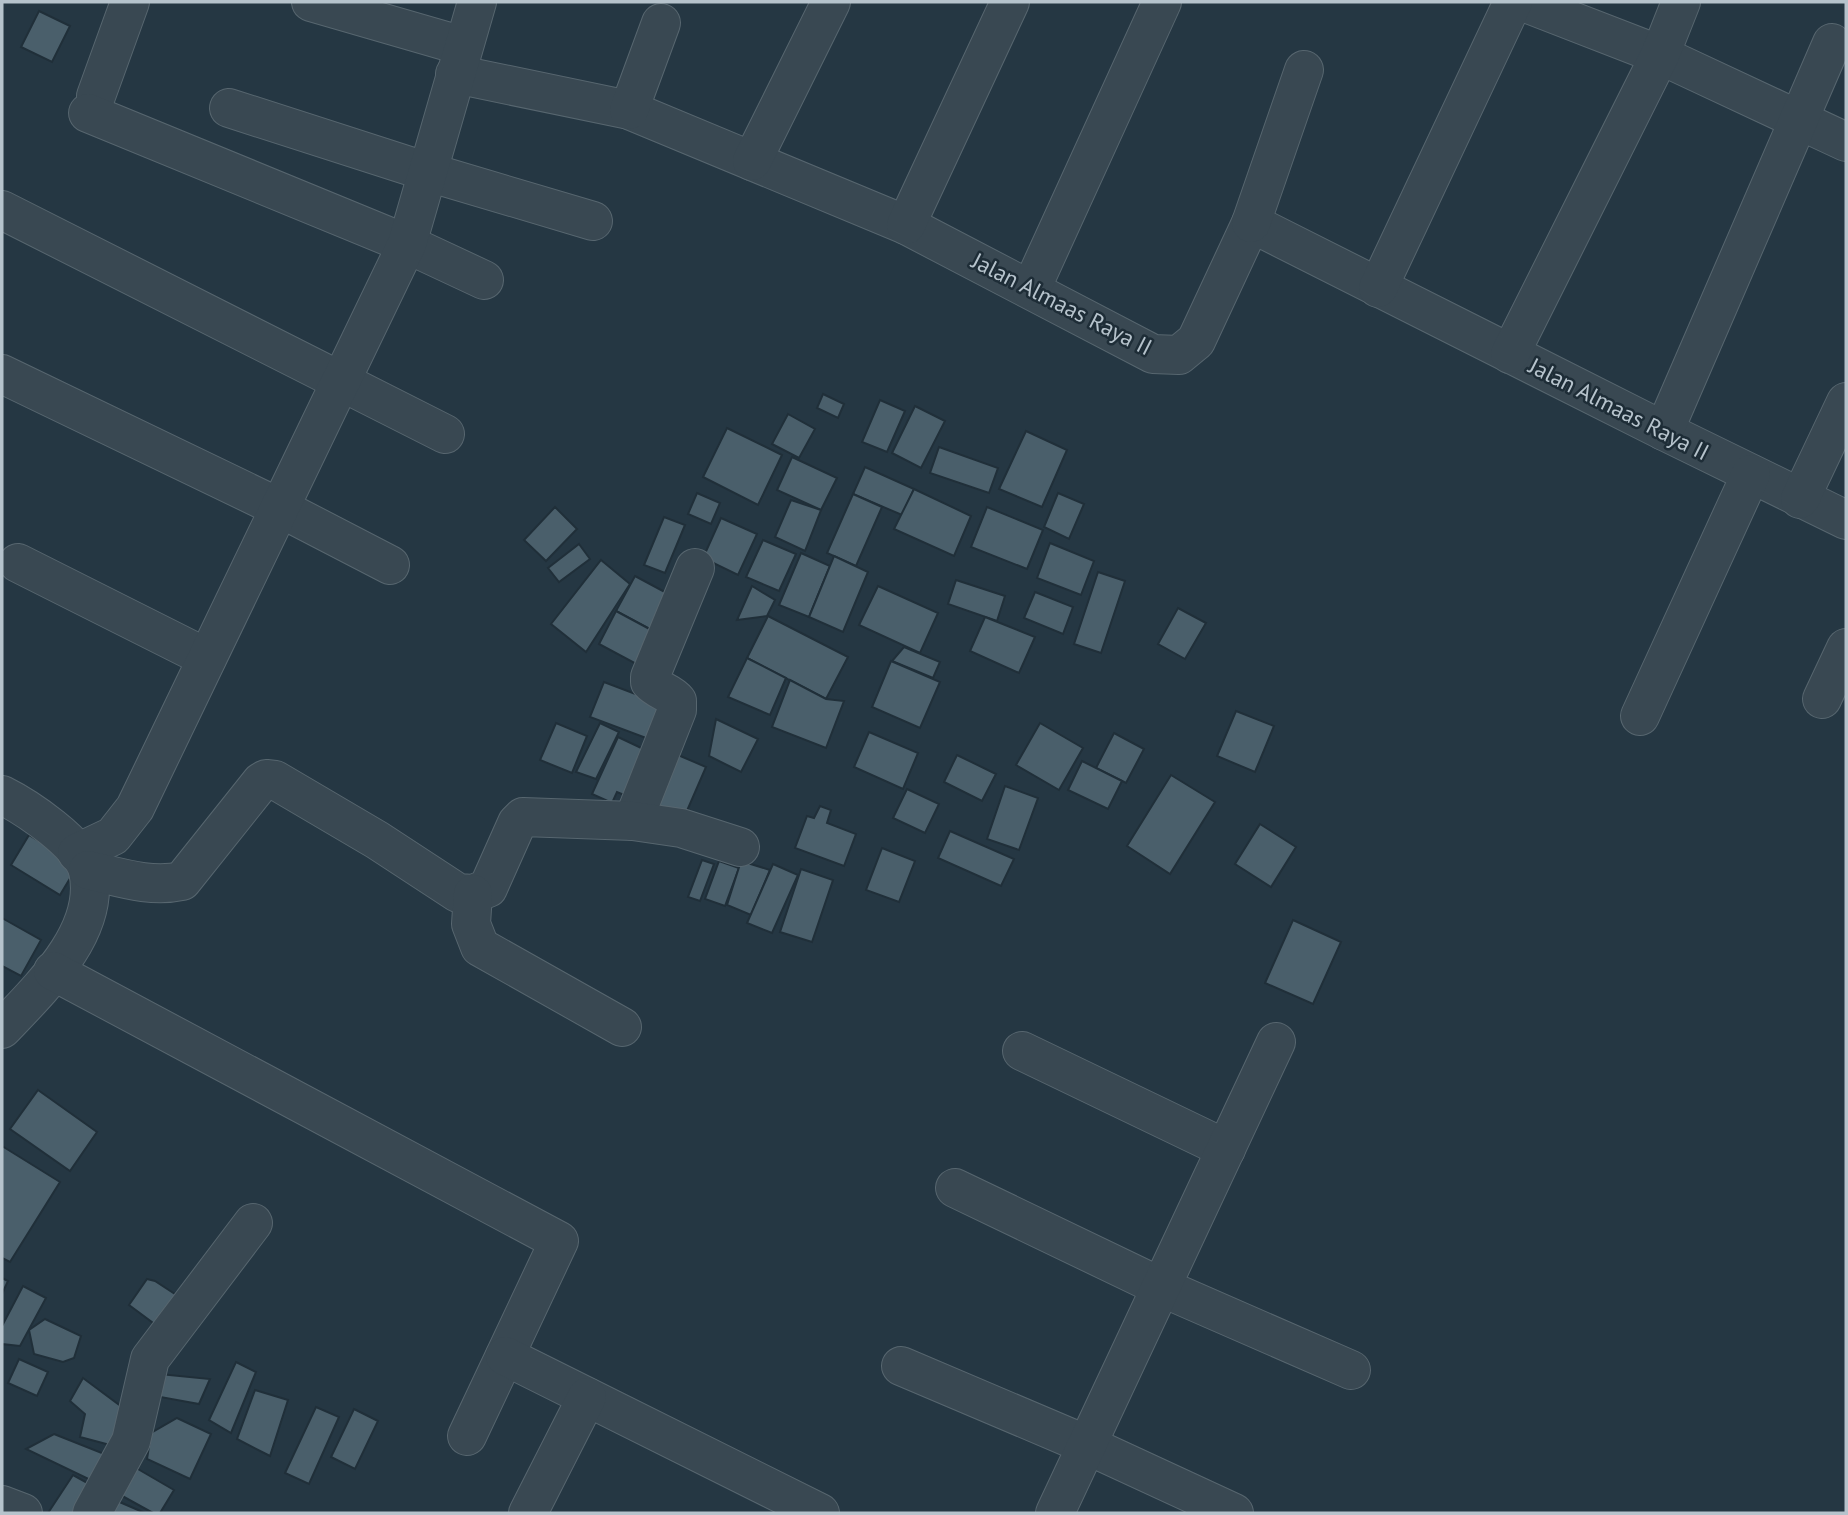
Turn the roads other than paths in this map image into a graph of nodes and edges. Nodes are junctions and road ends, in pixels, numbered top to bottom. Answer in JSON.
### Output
{"nodes":[{"id":1,"x":130,"y":2,"type":"edge"},
{"id":2,"x":312,"y":2,"type":"edge"},
{"id":3,"x":477,"y":2,"type":"edge"},
{"id":4,"x":831,"y":2,"type":"edge"},
{"id":5,"x":1010,"y":2,"type":"edge"},
{"id":6,"x":1162,"y":2,"type":"edge"},
{"id":7,"x":1513,"y":2,"type":"edge"},
{"id":8,"x":1523,"y":2,"type":"edge"},
{"id":9,"x":1681,"y":2,"type":"edge"},
{"id":10,"x":661,"y":23,"type":"dead end"},
{"id":11,"x":1832,"y":43,"type":"dead end"},
{"id":12,"x":1660,"y":55,"type":"junction"},
{"id":13,"x":459,"y":60,"type":"junction"},
{"id":14,"x":1304,"y":70,"type":"dead end"},
{"id":15,"x":229,"y":108,"type":"dead end"},
{"id":16,"x":629,"y":110,"type":"junction"},
{"id":17,"x":1798,"y":121,"type":"junction"},
{"id":18,"x":1846,"y":142,"type":"edge"},
{"id":19,"x":752,"y":161,"type":"junction"},
{"id":20,"x":428,"y":172,"type":"junction"},
{"id":21,"x":2,"y":210,"type":"edge"},
{"id":22,"x":593,"y":221,"type":"dead end"},
{"id":23,"x":1251,"y":223,"type":"junction"},
{"id":24,"x":906,"y":225,"type":"junction"},
{"id":25,"x":407,"y":244,"type":"junction"},
{"id":26,"x":484,"y":280,"type":"dead end"},
{"id":27,"x":1378,"y":288,"type":"junction"},
{"id":28,"x":1031,"y":289,"type":"junction"},
{"id":29,"x":1510,"y":354,"type":"junction"},
{"id":30,"x":2,"y":374,"type":"edge"},
{"id":31,"x":341,"y":381,"type":"junction"},
{"id":32,"x":1846,"y":402,"type":"edge"},
{"id":33,"x":1664,"y":431,"type":"junction"},
{"id":34,"x":446,"y":433,"type":"dead end"},
{"id":35,"x":1751,"y":474,"type":"junction"},
{"id":36,"x":1800,"y":499,"type":"junction"},
{"id":37,"x":279,"y":508,"type":"junction"},
{"id":38,"x":1846,"y":520,"type":"edge"},
{"id":39,"x":18,"y":563,"type":"dead end"},
{"id":40,"x":390,"y":565,"type":"dead end"},
{"id":41,"x":695,"y":568,"type":"dead end"},
{"id":42,"x":1846,"y":648,"type":"edge"},
{"id":43,"x":207,"y":658,"type":"junction"},
{"id":44,"x":1822,"y":699,"type":"dead end"},
{"id":45,"x":1640,"y":716,"type":"dead end"},
{"id":46,"x":2,"y":794,"type":"edge"},
{"id":47,"x":633,"y":821,"type":"junction"},
{"id":48,"x":740,"y":847,"type":"dead end"},
{"id":49,"x":82,"y":861,"type":"junction"},
{"id":50,"x":473,"y":894,"type":"junction"},
{"id":51,"x":53,"y":971,"type":"junction"},
{"id":52,"x":622,"y":1027,"type":"dead end"},
{"id":53,"x":2,"y":1029,"type":"edge"},
{"id":54,"x":1276,"y":1042,"type":"dead end"},
{"id":55,"x":1022,"y":1051,"type":"dead end"},
{"id":56,"x":1226,"y":1149,"type":"junction"},
{"id":57,"x":955,"y":1188,"type":"dead end"},
{"id":58,"x":253,"y":1223,"type":"dead end"},
{"id":59,"x":1161,"y":1287,"type":"junction"},
{"id":60,"x":505,"y":1356,"type":"junction"},
{"id":61,"x":901,"y":1366,"type":"dead end"},
{"id":62,"x":1352,"y":1370,"type":"dead end"},
{"id":63,"x":587,"y":1396,"type":"junction"},
{"id":64,"x":467,"y":1436,"type":"dead end"},
{"id":65,"x":1087,"y":1445,"type":"junction"},
{"id":66,"x":2,"y":1504,"type":"edge"},
{"id":67,"x":23,"y":1513,"type":"edge"},
{"id":68,"x":92,"y":1513,"type":"edge"},
{"id":69,"x":528,"y":1513,"type":"edge"},
{"id":70,"x":820,"y":1513,"type":"edge"},
{"id":71,"x":1055,"y":1513,"type":"edge"},
{"id":72,"x":1234,"y":1513,"type":"edge"}],
"edges":[{"from":1,"to":25,"type":"street"},
{"from":2,"to":13,"type":"street","name":"Jalan Almaas Raya II"},
{"from":3,"to":13,"type":"street"},
{"from":4,"to":19,"type":"street"},
{"from":5,"to":24,"type":"street"},
{"from":6,"to":28,"type":"street"},
{"from":7,"to":27,"type":"street"},
{"from":8,"to":12,"type":"street"},
{"from":9,"to":12,"type":"street"},
{"from":10,"to":16,"type":"street"},
{"from":11,"to":17,"type":"street"},
{"from":12,"to":17,"type":"street"},
{"from":12,"to":29,"type":"street"},
{"from":13,"to":16,"type":"street","name":"Jalan Almaas Raya II"},
{"from":13,"to":20,"type":"street"},
{"from":14,"to":23,"type":"street"},
{"from":15,"to":20,"type":"street"},
{"from":16,"to":19,"type":"street","name":"Jalan Almaas Raya II"},
{"from":17,"to":18,"type":"street"},
{"from":17,"to":33,"type":"street"},
{"from":19,"to":24,"type":"street","name":"Jalan Almaas Raya II"},
{"from":20,"to":22,"type":"street"},
{"from":20,"to":25,"type":"street"},
{"from":21,"to":31,"type":"street"},
{"from":23,"to":27,"type":"street","name":"Jalan Almaas Raya II"},
{"from":23,"to":28,"type":"street","name":"Jalan Almaas Raya II"},
{"from":24,"to":28,"type":"street","name":"Jalan Almaas Raya II"},
{"from":25,"to":26,"type":"street"},
{"from":25,"to":31,"type":"street"},
{"from":27,"to":29,"type":"street","name":"Jalan Almaas Raya II"},
{"from":29,"to":33,"type":"street","name":"Jalan Almaas Raya II"},
{"from":30,"to":37,"type":"street"},
{"from":31,"to":34,"type":"street"},
{"from":31,"to":37,"type":"street"},
{"from":32,"to":36,"type":"street"},
{"from":33,"to":35,"type":"street","name":"Jalan Almaas Raya II"},
{"from":35,"to":36,"type":"street","name":"Jalan Almaas Raya II"},
{"from":35,"to":45,"type":"street"},
{"from":36,"to":38,"type":"street","name":"Jalan Almaas Raya II"},
{"from":37,"to":40,"type":"street"},
{"from":37,"to":43,"type":"street"},
{"from":39,"to":43,"type":"street"},
{"from":41,"to":47,"type":"street"},
{"from":42,"to":44,"type":"street"},
{"from":43,"to":49,"type":"street"},
{"from":46,"to":49,"type":"street"},
{"from":47,"to":48,"type":"street"},
{"from":47,"to":50,"type":"street"},
{"from":49,"to":50,"type":"street"},
{"from":49,"to":51,"type":"street"},
{"from":50,"to":52,"type":"street"},
{"from":51,"to":53,"type":"street"},
{"from":51,"to":60,"type":"street"},
{"from":54,"to":56,"type":"street"},
{"from":55,"to":56,"type":"street"},
{"from":56,"to":59,"type":"street"},
{"from":57,"to":59,"type":"street"},
{"from":58,"to":68,"type":"street"},
{"from":59,"to":62,"type":"street"},
{"from":59,"to":65,"type":"street"},
{"from":60,"to":63,"type":"street"},
{"from":60,"to":64,"type":"street"},
{"from":61,"to":65,"type":"street"},
{"from":63,"to":69,"type":"street"},
{"from":63,"to":70,"type":"street"},
{"from":65,"to":71,"type":"street"},
{"from":65,"to":72,"type":"street"},
{"from":66,"to":67,"type":"street"}]}
